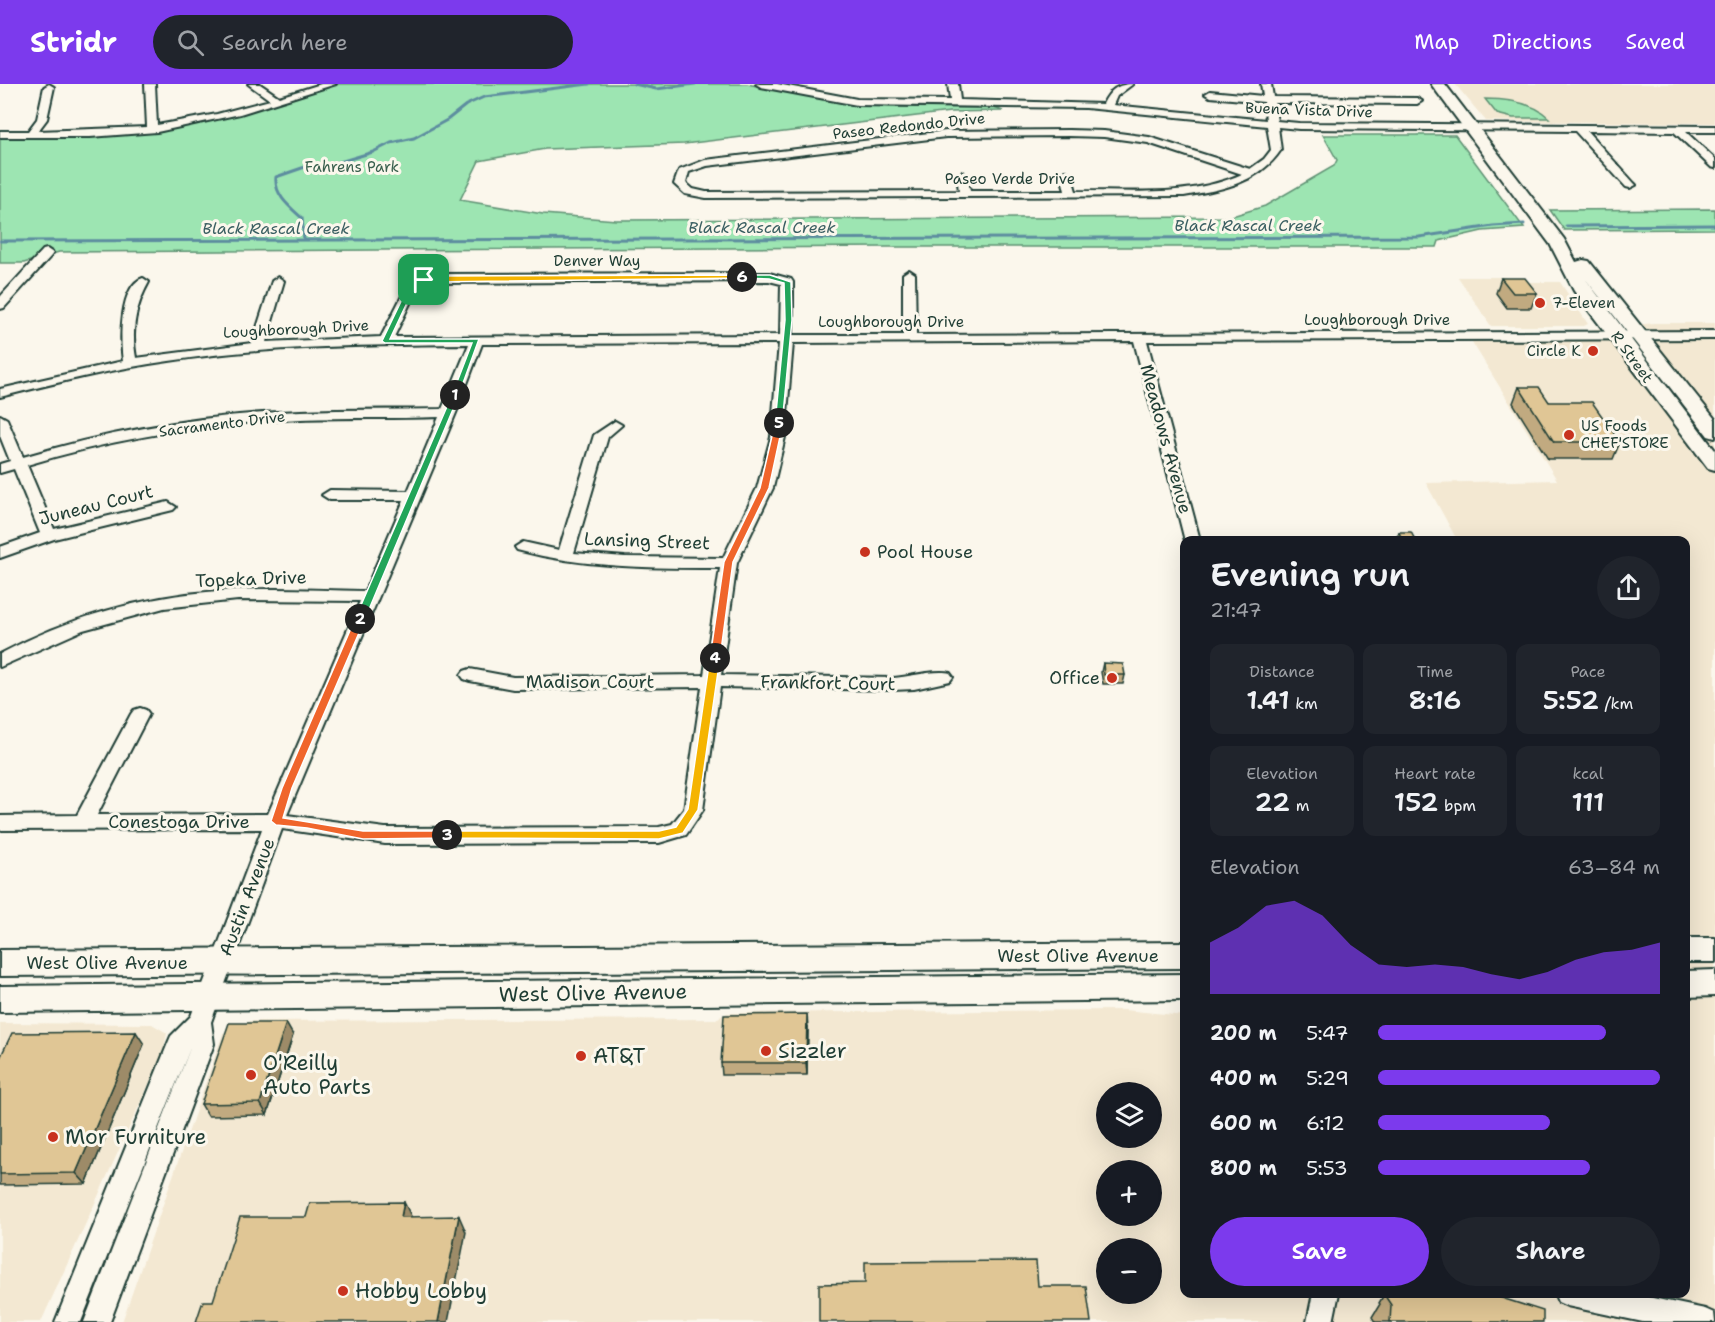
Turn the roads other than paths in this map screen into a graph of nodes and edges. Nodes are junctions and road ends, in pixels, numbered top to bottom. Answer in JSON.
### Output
{"nodes":[{"id":1,"x":150,"y":84,"type":"edge"},
{"id":2,"x":253,"y":84,"type":"edge"},
{"id":3,"x":331,"y":84,"type":"edge"},
{"id":4,"x":761,"y":84,"type":"edge"},
{"id":5,"x":953,"y":84,"type":"edge"},
{"id":6,"x":1109,"y":84,"type":"edge"},
{"id":7,"x":1266,"y":84,"type":"edge"},
{"id":8,"x":1438,"y":84,"type":"edge"},
{"id":9,"x":1125,"y":86,"type":"edge"},
{"id":10,"x":49,"y":87,"type":"dead end"},
{"id":11,"x":848,"y":91,"type":"dead end"},
{"id":12,"x":1210,"y":94,"type":"dead end"},
{"id":13,"x":277,"y":100,"type":"junction"},
{"id":14,"x":840,"y":100,"type":"junction"},
{"id":15,"x":1269,"y":100,"type":"junction"},
{"id":16,"x":1417,"y":101,"type":"dead end"},
{"id":17,"x":956,"y":105,"type":"junction"},
{"id":18,"x":1107,"y":106,"type":"junction"},
{"id":19,"x":1015,"y":119,"type":"junction"},
{"id":20,"x":1273,"y":125,"type":"junction"},
{"id":21,"x":1471,"y":128,"type":"junction"},
{"id":22,"x":1578,"y":128,"type":"junction"},
{"id":23,"x":152,"y":129,"type":"junction"},
{"id":24,"x":1677,"y":129,"type":"junction"},
{"id":25,"x":1715,"y":129,"type":"edge"},
{"id":26,"x":0,"y":134,"type":"edge"},
{"id":27,"x":31,"y":134,"type":"junction"},
{"id":28,"x":1715,"y":165,"type":"edge"},
{"id":29,"x":1250,"y":173,"type":"junction"},
{"id":30,"x":1066,"y":174,"type":"dead end"},
{"id":31,"x":962,"y":175,"type":"dead end"},
{"id":32,"x":1630,"y":185,"type":"dead end"},
{"id":33,"x":965,"y":194,"type":"junction"},
{"id":34,"x":1071,"y":194,"type":"junction"},
{"id":35,"x":706,"y":195,"type":"joint"},
{"id":36,"x":1558,"y":243,"type":"junction"},
{"id":37,"x":47,"y":254,"type":"dead end"},
{"id":38,"x":909,"y":274,"type":"dead end"},
{"id":39,"x":278,"y":281,"type":"dead end"},
{"id":40,"x":143,"y":282,"type":"dead end"},
{"id":41,"x":5,"y":292,"type":"edge"},
{"id":42,"x":0,"y":305,"type":"edge"},
{"id":43,"x":1616,"y":335,"type":"junction"},
{"id":44,"x":1640,"y":335,"type":"junction"},
{"id":45,"x":1715,"y":335,"type":"edge"},
{"id":46,"x":1140,"y":338,"type":"junction"},
{"id":47,"x":786,"y":339,"type":"junction"},
{"id":48,"x":910,"y":339,"type":"junction"},
{"id":49,"x":477,"y":340,"type":"junction"},
{"id":50,"x":385,"y":341,"type":"junction"},
{"id":51,"x":258,"y":346,"type":"junction"},
{"id":52,"x":130,"y":363,"type":"junction"},
{"id":53,"x":0,"y":393,"type":"edge"},
{"id":54,"x":448,"y":413,"type":"junction"},
{"id":55,"x":0,"y":418,"type":"edge"},
{"id":56,"x":615,"y":424,"type":"dead end"},
{"id":57,"x":1715,"y":432,"type":"edge"},
{"id":58,"x":1693,"y":437,"type":"junction"},
{"id":59,"x":1715,"y":451,"type":"edge"},
{"id":60,"x":20,"y":463,"type":"junction"},
{"id":61,"x":1715,"y":464,"type":"edge"},
{"id":62,"x":0,"y":469,"type":"edge"},
{"id":63,"x":330,"y":495,"type":"dead end"},
{"id":64,"x":414,"y":496,"type":"junction"},
{"id":65,"x":168,"y":507,"type":"dead end"},
{"id":66,"x":49,"y":535,"type":"junction"},
{"id":67,"x":1191,"y":536,"type":"edge"},
{"id":68,"x":523,"y":547,"type":"dead end"},
{"id":69,"x":0,"y":553,"type":"edge"},
{"id":70,"x":565,"y":557,"type":"junction"},
{"id":71,"x":729,"y":562,"type":"junction"},
{"id":72,"x":370,"y":596,"type":"junction"},
{"id":73,"x":0,"y":661,"type":"edge"},
{"id":74,"x":470,"y":675,"type":"dead end"},
{"id":75,"x":944,"y":677,"type":"dead end"},
{"id":76,"x":712,"y":681,"type":"junction"},
{"id":77,"x":140,"y":714,"type":"dead end"},
{"id":78,"x":276,"y":821,"type":"junction"},
{"id":79,"x":0,"y":823,"type":"edge"},
{"id":80,"x":83,"y":823,"type":"junction"},
{"id":81,"x":1690,"y":950,"type":"edge"},
{"id":82,"x":1715,"y":950,"type":"edge"},
{"id":83,"x":1180,"y":955,"type":"edge"},
{"id":84,"x":223,"y":962,"type":"junction"},
{"id":85,"x":0,"y":963,"type":"edge"},
{"id":86,"x":1690,"y":984,"type":"edge"},
{"id":87,"x":1715,"y":984,"type":"edge"},
{"id":88,"x":1180,"y":987,"type":"edge"},
{"id":89,"x":0,"y":999,"type":"edge"},
{"id":90,"x":205,"y":1010,"type":"junction"},
{"id":91,"x":143,"y":1133,"type":"junction"},
{"id":92,"x":124,"y":1247,"type":"junction"},
{"id":93,"x":96,"y":1253,"type":"junction"},
{"id":94,"x":1325,"y":1298,"type":"edge"},
{"id":95,"x":1591,"y":1298,"type":"edge"},
{"id":96,"x":68,"y":1322,"type":"edge"},
{"id":97,"x":84,"y":1322,"type":"edge"},
{"id":98,"x":97,"y":1322,"type":"edge"},
{"id":99,"x":1320,"y":1322,"type":"edge"},
{"id":100,"x":1705,"y":1322,"type":"edge"}],
"edges":[{"from":1,"to":23,"type":"street"},
{"from":2,"to":13,"type":"street"},
{"from":3,"to":13,"type":"street"},
{"from":4,"to":14,"type":"street","name":"Buena Vista Drive"},
{"from":5,"to":17,"type":"street"},
{"from":6,"to":9,"type":"street"},
{"from":7,"to":15,"type":"street"},
{"from":8,"to":21,"type":"main road","name":"R Street"},
{"from":9,"to":18,"type":"street"},
{"from":10,"to":27,"type":"street"},
{"from":11,"to":14,"type":"street"},
{"from":12,"to":15,"type":"street"},
{"from":13,"to":23,"type":"street"},
{"from":14,"to":17,"type":"street","name":"Buena Vista Drive"},
{"from":15,"to":16,"type":"street"},
{"from":15,"to":20,"type":"street"},
{"from":17,"to":19,"type":"street","name":"Buena Vista Drive"},
{"from":18,"to":19,"type":"street","name":"Buena Vista Drive"},
{"from":18,"to":20,"type":"street","name":"Buena Vista Drive"},
{"from":19,"to":29,"type":"street","name":"Paseo Redondo Drive"},
{"from":19,"to":35,"type":"street","name":"Paseo Redondo Drive"},
{"from":20,"to":21,"type":"street","name":"Buena Vista Drive"},
{"from":20,"to":29,"type":"street","name":"Paseo Verde Drive"},
{"from":21,"to":22,"type":"street","name":"Buena Vista Drive"},
{"from":21,"to":36,"type":"main road","name":"R Street"},
{"from":22,"to":24,"type":"street","name":"Buena Vista Drive"},
{"from":22,"to":32,"type":"street"},
{"from":23,"to":27,"type":"street"},
{"from":24,"to":25,"type":"street","name":"Buena Vista Drive"},
{"from":24,"to":28,"type":"street"},
{"from":26,"to":27,"type":"street"},
{"from":29,"to":34,"type":"street","name":"Paseo Verde Drive"},
{"from":30,"to":34,"type":"street"},
{"from":31,"to":33,"type":"street"},
{"from":33,"to":34,"type":"street","name":"Paseo Verde Drive"},
{"from":33,"to":35,"type":"street","name":"Paseo Verde Drive"},
{"from":36,"to":43,"type":"main road","name":"R Street"},
{"from":36,"to":44,"type":"main road","name":"R Street"},
{"from":37,"to":41,"type":"street"},
{"from":38,"to":48,"type":"street"},
{"from":39,"to":51,"type":"street"},
{"from":40,"to":52,"type":"street"},
{"from":41,"to":42,"type":"street"},
{"from":43,"to":44,"type":"street","name":"Loughborough Drive"},
{"from":43,"to":46,"type":"street","name":"Loughborough Drive"},
{"from":43,"to":58,"type":"main road","name":"R Street"},
{"from":44,"to":45,"type":"street","name":"Loughborough Drive"},
{"from":44,"to":57,"type":"main road","name":"R Street"},
{"from":46,"to":48,"type":"street","name":"Loughborough Drive"},
{"from":46,"to":67,"type":"street","name":"Meadows Avenue"},
{"from":47,"to":48,"type":"street","name":"Loughborough Drive"},
{"from":47,"to":49,"type":"street","name":"Loughborough Drive"},
{"from":47,"to":50,"type":"street","name":"Denver Way"},
{"from":47,"to":71,"type":"street"},
{"from":49,"to":50,"type":"street","name":"Loughborough Drive"},
{"from":49,"to":54,"type":"street","name":"Austin Avenue"},
{"from":50,"to":51,"type":"street","name":"Loughborough Drive"},
{"from":51,"to":52,"type":"street","name":"Loughborough Drive"},
{"from":52,"to":53,"type":"street","name":"Loughborough Drive"},
{"from":54,"to":60,"type":"street","name":"Sacramento Drive"},
{"from":54,"to":64,"type":"street","name":"Austin Avenue"},
{"from":55,"to":60,"type":"street"},
{"from":56,"to":70,"type":"street"},
{"from":58,"to":59,"type":"main road"},
{"from":58,"to":61,"type":"main road","name":"R Street"},
{"from":60,"to":62,"type":"street","name":"Sacramento Drive"},
{"from":60,"to":66,"type":"street"},
{"from":63,"to":64,"type":"street"},
{"from":64,"to":72,"type":"street","name":"Austin Avenue"},
{"from":65,"to":66,"type":"street","name":"Juneau Court"},
{"from":66,"to":69,"type":"street","name":"Juneau Court"},
{"from":68,"to":70,"type":"street","name":"Lansing Street"},
{"from":70,"to":71,"type":"street","name":"Lansing Street"},
{"from":71,"to":76,"type":"street"},
{"from":72,"to":73,"type":"street","name":"Topeka Drive"},
{"from":72,"to":78,"type":"street","name":"Austin Avenue"},
{"from":74,"to":76,"type":"street","name":"Madison Court"},
{"from":75,"to":76,"type":"street","name":"Frankfort Court"},
{"from":76,"to":78,"type":"street","name":"Conestoga Drive"},
{"from":77,"to":80,"type":"street"},
{"from":78,"to":80,"type":"street","name":"Conestoga Drive"},
{"from":78,"to":84,"type":"street","name":"Austin Avenue"},
{"from":79,"to":80,"type":"street","name":"Conestoga Drive"},
{"from":81,"to":82,"type":"main road"},
{"from":83,"to":84,"type":"main road","name":"West Olive Avenue"},
{"from":84,"to":85,"type":"main road","name":"West Olive Avenue"},
{"from":84,"to":90,"type":"street","name":"Austin Avenue"},
{"from":86,"to":87,"type":"main road"},
{"from":88,"to":90,"type":"main road","name":"West Olive Avenue"},
{"from":89,"to":90,"type":"main road","name":"West Olive Avenue"},
{"from":90,"to":91,"type":"street","name":"Austin Avenue"},
{"from":90,"to":92,"type":"street","name":"Austin Avenue"},
{"from":91,"to":92,"type":"street"},
{"from":91,"to":93,"type":"street","name":"Austin Avenue"},
{"from":92,"to":98,"type":"street","name":"Austin Avenue"},
{"from":93,"to":96,"type":"street","name":"Austin Avenue"},
{"from":93,"to":97,"type":"street"},
{"from":94,"to":99,"type":"street"},
{"from":95,"to":100,"type":"street"}]}
